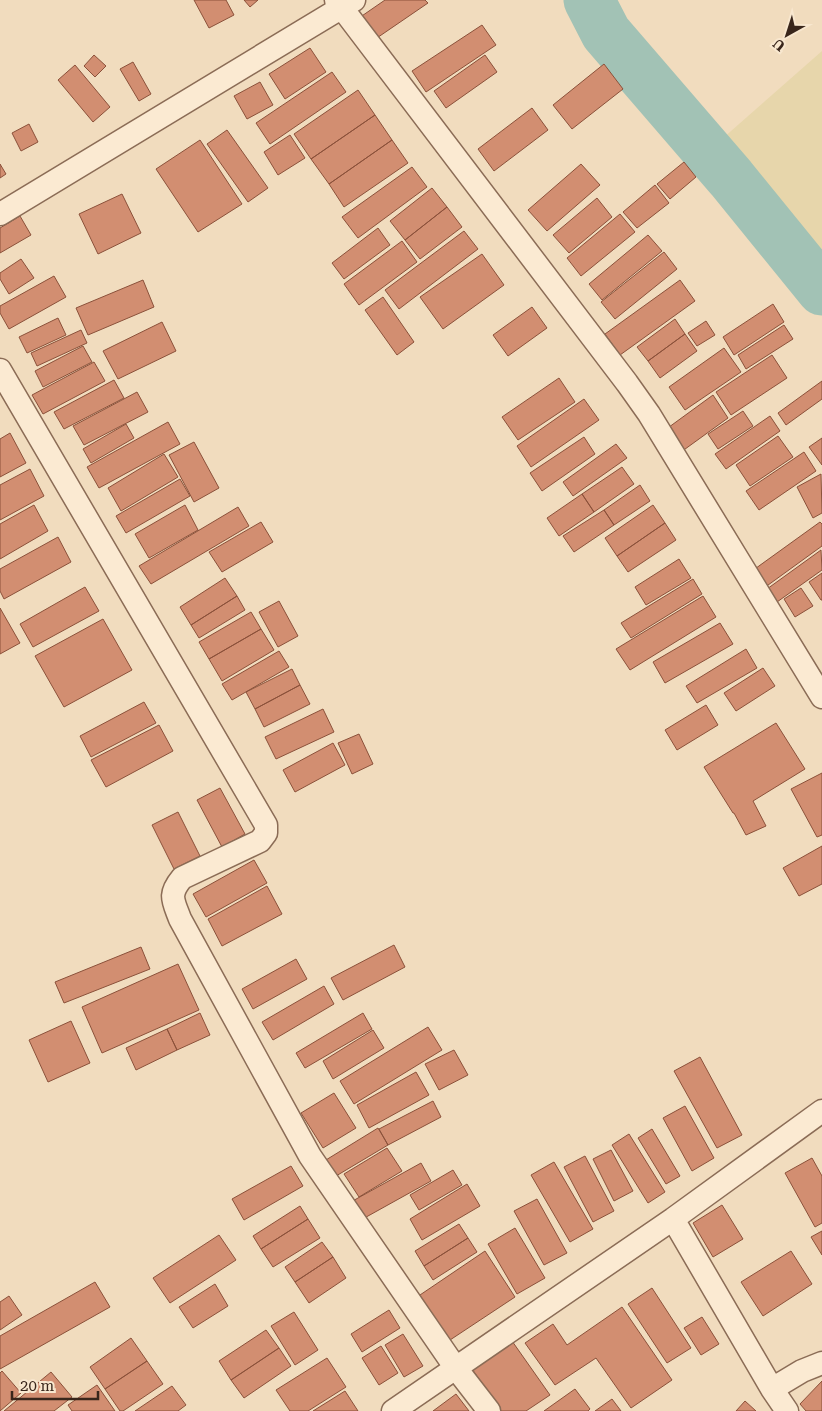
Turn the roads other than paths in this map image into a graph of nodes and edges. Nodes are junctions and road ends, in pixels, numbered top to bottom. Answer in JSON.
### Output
{"nodes":[{"id":1,"x":344,"y":3,"type":"edge"},
{"id":2,"x":0,"y":214,"type":"edge"},
{"id":3,"x":0,"y":370,"type":"edge"},
{"id":4,"x":822,"y":697,"type":"edge"},
{"id":5,"x":822,"y":1111,"type":"edge"},
{"id":6,"x":673,"y":1219,"type":"junction"},
{"id":7,"x":822,"y":1362,"type":"edge"},
{"id":8,"x":455,"y":1367,"type":"junction"},
{"id":9,"x":772,"y":1389,"type":"junction"},
{"id":10,"x":392,"y":1411,"type":"edge"},
{"id":11,"x":489,"y":1411,"type":"edge"},
{"id":12,"x":787,"y":1411,"type":"edge"}],
"edges":[{"from":1,"to":2,"type":"street"},
{"from":1,"to":4,"type":"street"},
{"from":3,"to":8,"type":"street"},
{"from":5,"to":6,"type":"street"},
{"from":6,"to":8,"type":"street"},
{"from":6,"to":9,"type":"street"},
{"from":7,"to":9,"type":"street"},
{"from":8,"to":10,"type":"street"},
{"from":8,"to":11,"type":"street"},
{"from":9,"to":12,"type":"street"}]}
